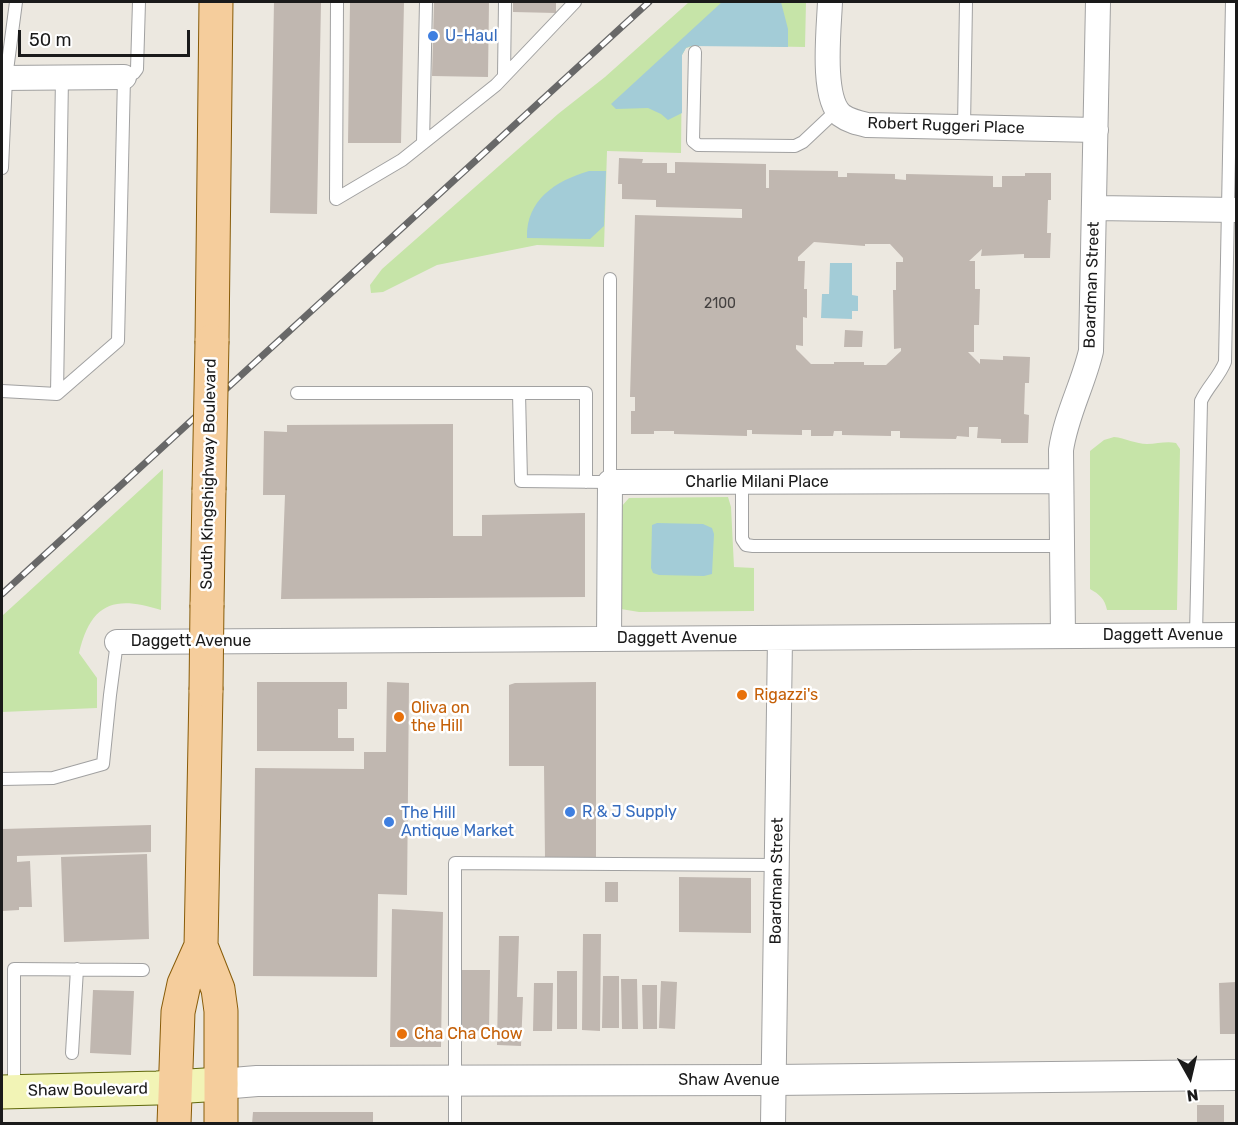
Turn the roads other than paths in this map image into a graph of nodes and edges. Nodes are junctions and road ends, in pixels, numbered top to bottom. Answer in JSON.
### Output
{"nodes":[{"id":1,"x":16,"y":2,"type":"edge"},
{"id":2,"x":139,"y":2,"type":"edge"},
{"id":3,"x":216,"y":2,"type":"edge"},
{"id":4,"x":337,"y":2,"type":"edge"},
{"id":5,"x":426,"y":2,"type":"edge"},
{"id":6,"x":505,"y":2,"type":"edge"},
{"id":7,"x":575,"y":2,"type":"edge"},
{"id":8,"x":830,"y":2,"type":"edge"},
{"id":9,"x":966,"y":2,"type":"edge"},
{"id":10,"x":1098,"y":2,"type":"edge"},
{"id":11,"x":1232,"y":2,"type":"edge"},
{"id":12,"x":6,"y":46,"type":"edge"},
{"id":13,"x":695,"y":52,"type":"dead end"},
{"id":14,"x":504,"y":75,"type":"junction"},
{"id":15,"x":62,"y":77,"type":"junction"},
{"id":16,"x":124,"y":77,"type":"junction"},
{"id":17,"x":4,"y":78,"type":"edge"},
{"id":18,"x":837,"y":110,"type":"junction"},
{"id":19,"x":964,"y":127,"type":"junction"},
{"id":20,"x":1096,"y":130,"type":"junction"},
{"id":21,"x":423,"y":143,"type":"junction"},
{"id":22,"x":2,"y":168,"type":"edge"},
{"id":23,"x":1095,"y":208,"type":"junction"},
{"id":24,"x":1233,"y":210,"type":"edge"},
{"id":25,"x":610,"y":279,"type":"dead end"},
{"id":26,"x":2,"y":391,"type":"edge"},
{"id":27,"x":297,"y":393,"type":"dead end"},
{"id":28,"x":519,"y":393,"type":"junction"},
{"id":29,"x":57,"y":394,"type":"junction"},
{"id":30,"x":1061,"y":481,"type":"junction"},
{"id":31,"x":598,"y":482,"type":"junction"},
{"id":32,"x":742,"y":482,"type":"junction"},
{"id":33,"x":1062,"y":546,"type":"junction"},
{"id":34,"x":1196,"y":635,"type":"junction"},
{"id":35,"x":1236,"y":635,"type":"edge"},
{"id":36,"x":1063,"y":636,"type":"junction"},
{"id":37,"x":780,"y":638,"type":"junction"},
{"id":38,"x":609,"y":639,"type":"junction"},
{"id":39,"x":117,"y":642,"type":"joint"},
{"id":40,"x":2,"y":779,"type":"edge"},
{"id":41,"x":777,"y":865,"type":"junction"},
{"id":42,"x":201,"y":946,"type":"junction"},
{"id":43,"x":77,"y":969,"type":"junction"},
{"id":44,"x":143,"y":970,"type":"dead end"},
{"id":45,"x":72,"y":1053,"type":"dead end"},
{"id":46,"x":1236,"y":1075,"type":"edge"},
{"id":47,"x":774,"y":1080,"type":"junction"},
{"id":48,"x":455,"y":1082,"type":"junction"},
{"id":49,"x":221,"y":1084,"type":"junction"},
{"id":50,"x":175,"y":1087,"type":"junction"},
{"id":51,"x":8,"y":1091,"type":"edge"},
{"id":52,"x":174,"y":1124,"type":"edge"},
{"id":53,"x":221,"y":1124,"type":"edge"},
{"id":54,"x":454,"y":1124,"type":"edge"},
{"id":55,"x":773,"y":1124,"type":"edge"}],
"edges":[{"from":1,"to":12,"type":"lane"},
{"from":2,"to":16,"type":"lane"},
{"from":3,"to":42,"type":"main road","name":"South Kingshighway Boulevard","bridge":true},
{"from":4,"to":21,"type":"lane"},
{"from":5,"to":21,"type":"lane"},
{"from":6,"to":14,"type":"lane"},
{"from":7,"to":14,"type":"lane"},
{"from":8,"to":18,"type":"street"},
{"from":9,"to":19,"type":"lane"},
{"from":10,"to":20,"type":"street","name":"Boardman Street"},
{"from":11,"to":24,"type":"lane"},
{"from":12,"to":17,"type":"lane"},
{"from":13,"to":18,"type":"lane"},
{"from":14,"to":21,"type":"lane"},
{"from":15,"to":16,"type":"street"},
{"from":15,"to":17,"type":"street"},
{"from":15,"to":29,"type":"lane"},
{"from":16,"to":29,"type":"lane"},
{"from":17,"to":22,"type":"lane"},
{"from":18,"to":19,"type":"street","name":"Robert Ruggeri Place"},
{"from":19,"to":20,"type":"street","name":"Robert Ruggeri Place"},
{"from":20,"to":23,"type":"street","name":"Boardman Street"},
{"from":23,"to":24,"type":"street"},
{"from":23,"to":30,"type":"street","name":"Boardman Street"},
{"from":24,"to":34,"type":"lane"},
{"from":25,"to":31,"type":"lane"},
{"from":26,"to":29,"type":"lane"},
{"from":27,"to":28,"type":"lane"},
{"from":28,"to":31,"type":"lane"},
{"from":28,"to":31,"type":"lane"},
{"from":30,"to":32,"type":"street","name":"Charlie Milani Place"},
{"from":30,"to":33,"type":"street","name":"Boardman Street"},
{"from":31,"to":32,"type":"street","name":"Charlie Milani Place"},
{"from":31,"to":38,"type":"street"},
{"from":32,"to":33,"type":"lane"},
{"from":33,"to":36,"type":"street","name":"Boardman Street"},
{"from":34,"to":35,"type":"street","name":"Daggett Avenue"},
{"from":34,"to":36,"type":"street","name":"Daggett Avenue"},
{"from":36,"to":37,"type":"street","name":"Daggett Avenue"},
{"from":37,"to":38,"type":"street","name":"Daggett Avenue"},
{"from":37,"to":41,"type":"street","name":"Boardman Street"},
{"from":38,"to":39,"type":"street","name":"Daggett Avenue"},
{"from":39,"to":40,"type":"lane"},
{"from":41,"to":47,"type":"street","name":"Boardman Street"},
{"from":41,"to":48,"type":"lane"},
{"from":42,"to":49,"type":"main road","name":"South Kingshighway Boulevard"},
{"from":42,"to":50,"type":"main road","name":"South Kingshighway Boulevard"},
{"from":43,"to":44,"type":"lane"},
{"from":43,"to":45,"type":"lane"},
{"from":43,"to":51,"type":"lane"},
{"from":46,"to":47,"type":"street","name":"Shaw Avenue"},
{"from":47,"to":48,"type":"street","name":"Shaw Avenue"},
{"from":47,"to":55,"type":"street","name":"Boardman Street"},
{"from":48,"to":49,"type":"street","name":"Shaw Avenue"},
{"from":48,"to":54,"type":"lane"},
{"from":49,"to":50,"type":"main road","name":"Shaw Boulevard"},
{"from":49,"to":53,"type":"main road","name":"South Kingshighway Boulevard"},
{"from":50,"to":51,"type":"main road","name":"Shaw Boulevard"},
{"from":50,"to":52,"type":"main road","name":"South Kingshighway Boulevard"}]}
